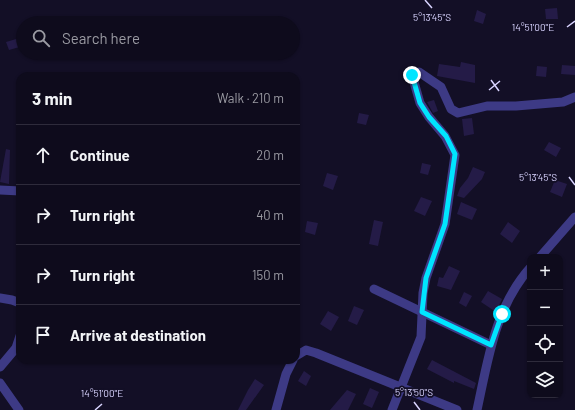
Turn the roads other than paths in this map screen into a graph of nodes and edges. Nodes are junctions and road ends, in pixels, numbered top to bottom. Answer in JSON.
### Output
{"nodes":[{"id":1,"x":575,"y":97,"type":"edge"},
{"id":2,"x":0,"y":190,"type":"edge"},
{"id":3,"x":16,"y":192,"type":"edge"},
{"id":4,"x":575,"y":217,"type":"edge"},
{"id":5,"x":543,"y":254,"type":"edge"},
{"id":6,"x":527,"y":271,"type":"edge"},
{"id":7,"x":374,"y":289,"type":"dead end"},
{"id":8,"x":0,"y":298,"type":"edge"},
{"id":9,"x":16,"y":301,"type":"edge"},
{"id":10,"x":422,"y":312,"type":"junction"},
{"id":11,"x":491,"y":345,"type":"junction"},
{"id":12,"x":16,"y":348,"type":"edge"},
{"id":13,"x":300,"y":354,"type":"edge"},
{"id":14,"x":291,"y":364,"type":"edge"},
{"id":15,"x":0,"y":367,"type":"edge"},
{"id":16,"x":0,"y":383,"type":"edge"},
{"id":17,"x":400,"y":387,"type":"junction"},
{"id":18,"x":19,"y":410,"type":"edge"},
{"id":19,"x":276,"y":410,"type":"edge"},
{"id":20,"x":392,"y":410,"type":"edge"},
{"id":21,"x":457,"y":410,"type":"edge"},
{"id":22,"x":477,"y":410,"type":"edge"}],
"edges":[{"from":1,"to":10,"type":"street"},
{"from":2,"to":3,"type":"street"},
{"from":4,"to":5,"type":"street"},
{"from":6,"to":11,"type":"street"},
{"from":7,"to":10,"type":"street"},
{"from":8,"to":9,"type":"street"},
{"from":10,"to":11,"type":"street"},
{"from":10,"to":17,"type":"street"},
{"from":11,"to":22,"type":"street"},
{"from":12,"to":15,"type":"street"},
{"from":13,"to":17,"type":"street"},
{"from":14,"to":19,"type":"street"},
{"from":16,"to":18,"type":"street"},
{"from":17,"to":20,"type":"street"},
{"from":17,"to":21,"type":"street"}]}
